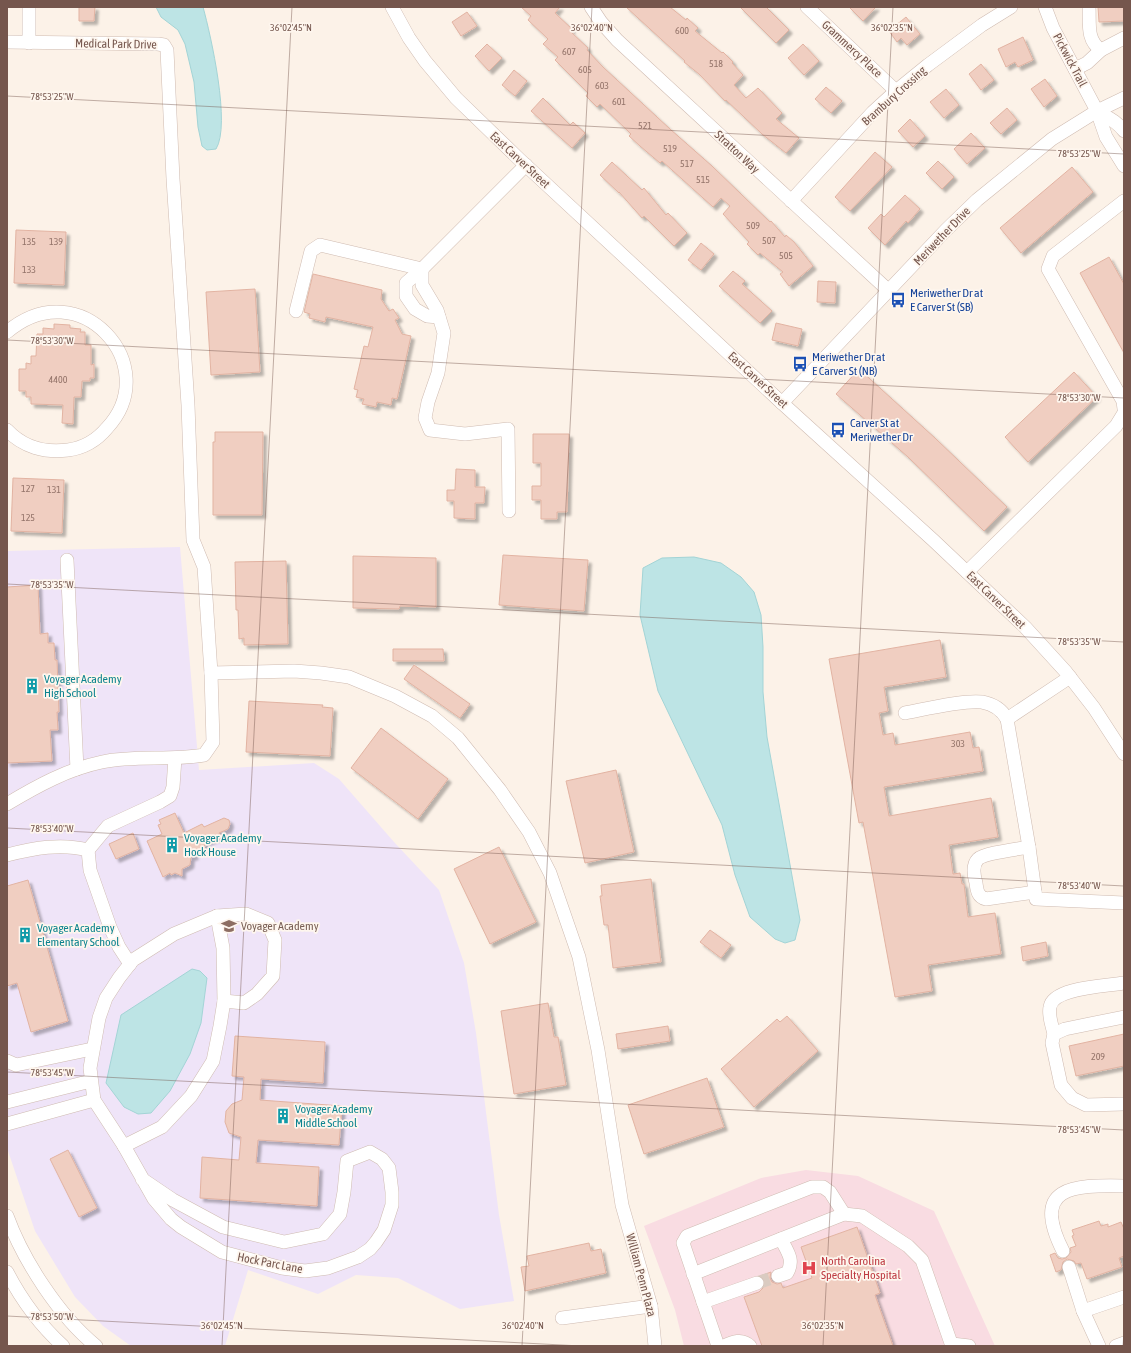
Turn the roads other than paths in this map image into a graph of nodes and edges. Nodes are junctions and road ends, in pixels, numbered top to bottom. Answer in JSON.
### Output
{"nodes":[{"id":1,"x":29,"y":7,"type":"edge"},
{"id":2,"x":392,"y":7,"type":"edge"},
{"id":3,"x":591,"y":7,"type":"edge"},
{"id":4,"x":807,"y":7,"type":"edge"},
{"id":5,"x":1011,"y":7,"type":"edge"},
{"id":6,"x":1045,"y":7,"type":"edge"},
{"id":7,"x":1089,"y":7,"type":"edge"},
{"id":8,"x":1124,"y":38,"type":"edge"},
{"id":9,"x":7,"y":42,"type":"edge"},
{"id":10,"x":29,"y":42,"type":"junction"},
{"id":11,"x":1101,"y":50,"type":"junction"},
{"id":12,"x":1075,"y":70,"type":"junction"},
{"id":13,"x":896,"y":91,"type":"junction"},
{"id":14,"x":1124,"y":98,"type":"edge"},
{"id":15,"x":1097,"y":111,"type":"junction"},
{"id":16,"x":1124,"y":131,"type":"edge"},
{"id":17,"x":526,"y":165,"type":"junction"},
{"id":18,"x":1124,"y":166,"type":"edge"},
{"id":19,"x":791,"y":201,"type":"junction"},
{"id":20,"x":1124,"y":201,"type":"edge"},
{"id":21,"x":422,"y":270,"type":"junction"},
{"id":22,"x":889,"y":291,"type":"junction"},
{"id":23,"x":296,"y":311,"type":"dead end"},
{"id":24,"x":439,"y":317,"type":"junction"},
{"id":25,"x":7,"y":332,"type":"edge"},
{"id":26,"x":782,"y":403,"type":"junction"},
{"id":27,"x":1124,"y":410,"type":"edge"},
{"id":28,"x":1124,"y":413,"type":"edge"},
{"id":29,"x":7,"y":430,"type":"edge"},
{"id":30,"x":509,"y":511,"type":"dead end"},
{"id":31,"x":67,"y":560,"type":"dead end"},
{"id":32,"x":967,"y":572,"type":"junction"},
{"id":33,"x":211,"y":672,"type":"junction"},
{"id":34,"x":1070,"y":677,"type":"junction"},
{"id":35,"x":905,"y":713,"type":"dead end"},
{"id":36,"x":1007,"y":719,"type":"junction"},
{"id":37,"x":1124,"y":754,"type":"edge"},
{"id":38,"x":175,"y":758,"type":"junction"},
{"id":39,"x":77,"y":769,"type":"junction"},
{"id":40,"x":7,"y":804,"type":"edge"},
{"id":41,"x":1029,"y":846,"type":"junction"},
{"id":42,"x":88,"y":850,"type":"junction"},
{"id":43,"x":7,"y":855,"type":"edge"},
{"id":44,"x":1035,"y":892,"type":"junction"},
{"id":45,"x":1124,"y":903,"type":"edge"},
{"id":46,"x":217,"y":916,"type":"junction"},
{"id":47,"x":130,"y":964,"type":"junction"},
{"id":48,"x":1124,"y":983,"type":"edge"},
{"id":49,"x":224,"y":1001,"type":"junction"},
{"id":50,"x":1124,"y":1017,"type":"edge"},
{"id":51,"x":1054,"y":1034,"type":"junction"},
{"id":52,"x":92,"y":1049,"type":"junction"},
{"id":53,"x":7,"y":1061,"type":"edge"},
{"id":54,"x":91,"y":1081,"type":"junction"},
{"id":55,"x":94,"y":1100,"type":"junction"},
{"id":56,"x":7,"y":1102,"type":"edge"},
{"id":57,"x":1124,"y":1104,"type":"edge"},
{"id":58,"x":7,"y":1124,"type":"edge"},
{"id":59,"x":124,"y":1146,"type":"junction"},
{"id":60,"x":142,"y":1179,"type":"junction"},
{"id":61,"x":1124,"y":1186,"type":"edge"},
{"id":62,"x":844,"y":1214,"type":"junction"},
{"id":63,"x":7,"y":1216,"type":"edge"},
{"id":64,"x":781,"y":1239,"type":"junction"},
{"id":65,"x":1063,"y":1251,"type":"dead end"},
{"id":66,"x":1069,"y":1267,"type":"dead end"},
{"id":67,"x":7,"y":1272,"type":"edge"},
{"id":68,"x":693,"y":1274,"type":"junction"},
{"id":69,"x":778,"y":1276,"type":"tunnel mouth"},
{"id":70,"x":756,"y":1284,"type":"tunnel mouth"},
{"id":71,"x":1124,"y":1297,"type":"edge"},
{"id":72,"x":702,"y":1302,"type":"junction"},
{"id":73,"x":651,"y":1306,"type":"junction"},
{"id":74,"x":1083,"y":1311,"type":"junction"},
{"id":75,"x":562,"y":1318,"type":"dead end"},
{"id":76,"x":1124,"y":1343,"type":"edge"},
{"id":77,"x":952,"y":1345,"type":"edge"},
{"id":78,"x":63,"y":1346,"type":"edge"},
{"id":79,"x":96,"y":1346,"type":"edge"},
{"id":80,"x":656,"y":1346,"type":"edge"},
{"id":81,"x":718,"y":1346,"type":"edge"},
{"id":82,"x":724,"y":1346,"type":"edge"},
{"id":83,"x":750,"y":1346,"type":"edge"},
{"id":84,"x":969,"y":1346,"type":"edge"},
{"id":85,"x":1099,"y":1346,"type":"edge"},
{"id":86,"x":1116,"y":1346,"type":"edge"}],
"edges":[{"from":1,"to":10,"type":"street"},
{"from":2,"to":17,"type":"street","name":"East Carver Street"},
{"from":3,"to":19,"type":"street","name":"Stratton Way"},
{"from":4,"to":13,"type":"street","name":"Grammercy Place"},
{"from":5,"to":13,"type":"street","name":"Brambury Crossing"},
{"from":6,"to":12,"type":"street","name":"Pickwick Trail"},
{"from":7,"to":11,"type":"street"},
{"from":8,"to":11,"type":"street"},
{"from":9,"to":10,"type":"street","name":"Medical Park Drive"},
{"from":10,"to":33,"type":"street","name":"Medical Park Drive"},
{"from":11,"to":12,"type":"street"},
{"from":12,"to":15,"type":"street","name":"Pickwick Trail"},
{"from":13,"to":19,"type":"street","name":"Brambury Crossing"},
{"from":14,"to":15,"type":"street","name":"Meriwether Drive"},
{"from":15,"to":16,"type":"street"},
{"from":15,"to":18,"type":"street","name":"Pickwick Trail"},
{"from":15,"to":22,"type":"street","name":"Meriwether Drive"},
{"from":17,"to":21,"type":"street"},
{"from":17,"to":26,"type":"street","name":"East Carver Street"},
{"from":19,"to":22,"type":"street","name":"Stratton Way"},
{"from":20,"to":27,"type":"street"},
{"from":21,"to":23,"type":"street"},
{"from":21,"to":24,"type":"street"},
{"from":21,"to":24,"type":"street"},
{"from":22,"to":26,"type":"street","name":"Meriwether Drive"},
{"from":24,"to":30,"type":"street"},
{"from":25,"to":29,"type":"street"},
{"from":26,"to":32,"type":"street","name":"East Carver Street"},
{"from":28,"to":32,"type":"street"},
{"from":31,"to":39,"type":"street"},
{"from":32,"to":34,"type":"street","name":"East Carver Street"},
{"from":33,"to":38,"type":"street"},
{"from":33,"to":73,"type":"street","name":"William Penn Plaza"},
{"from":34,"to":36,"type":"street"},
{"from":34,"to":37,"type":"street","name":"East Carver Street"},
{"from":35,"to":36,"type":"street"},
{"from":36,"to":41,"type":"street"},
{"from":38,"to":39,"type":"street"},
{"from":38,"to":42,"type":"street"},
{"from":39,"to":40,"type":"street"},
{"from":41,"to":44,"type":"street"},
{"from":41,"to":44,"type":"street"},
{"from":42,"to":43,"type":"street"},
{"from":42,"to":47,"type":"street"},
{"from":44,"to":45,"type":"street"},
{"from":46,"to":47,"type":"street","name":"Hock Parc Lane"},
{"from":46,"to":49,"type":"street"},
{"from":46,"to":49,"type":"street","name":"Hock Parc Lane"},
{"from":47,"to":52,"type":"street","name":"Hock Parc Lane"},
{"from":48,"to":51,"type":"street"},
{"from":49,"to":59,"type":"street"},
{"from":50,"to":51,"type":"street"},
{"from":51,"to":57,"type":"street"},
{"from":52,"to":53,"type":"street"},
{"from":52,"to":54,"type":"street","name":"Hock Parc Lane"},
{"from":54,"to":55,"type":"street","name":"Hock Parc Lane"},
{"from":54,"to":56,"type":"street"},
{"from":55,"to":58,"type":"street"},
{"from":55,"to":59,"type":"street","name":"Hock Parc Lane"},
{"from":59,"to":60,"type":"street","name":"Hock Parc Lane"},
{"from":60,"to":60,"type":"street","name":"Hock Parc Lane"},
{"from":61,"to":65,"type":"street"},
{"from":62,"to":64,"type":"street"},
{"from":62,"to":68,"type":"street"},
{"from":62,"to":77,"type":"street"},
{"from":63,"to":79,"type":"street"},
{"from":64,"to":68,"type":"street"},
{"from":64,"to":69,"type":"street"},
{"from":66,"to":74,"type":"street"},
{"from":67,"to":78,"type":"street"},
{"from":68,"to":72,"type":"street"},
{"from":70,"to":72,"type":"street"},
{"from":71,"to":74,"type":"street"},
{"from":72,"to":81,"type":"street"},
{"from":73,"to":75,"type":"street"},
{"from":73,"to":80,"type":"street","name":"William Penn Plaza"},
{"from":74,"to":85,"type":"street"},
{"from":76,"to":86,"type":"street"},
{"from":77,"to":84,"type":"street"},
{"from":82,"to":83,"type":"street"}]}
